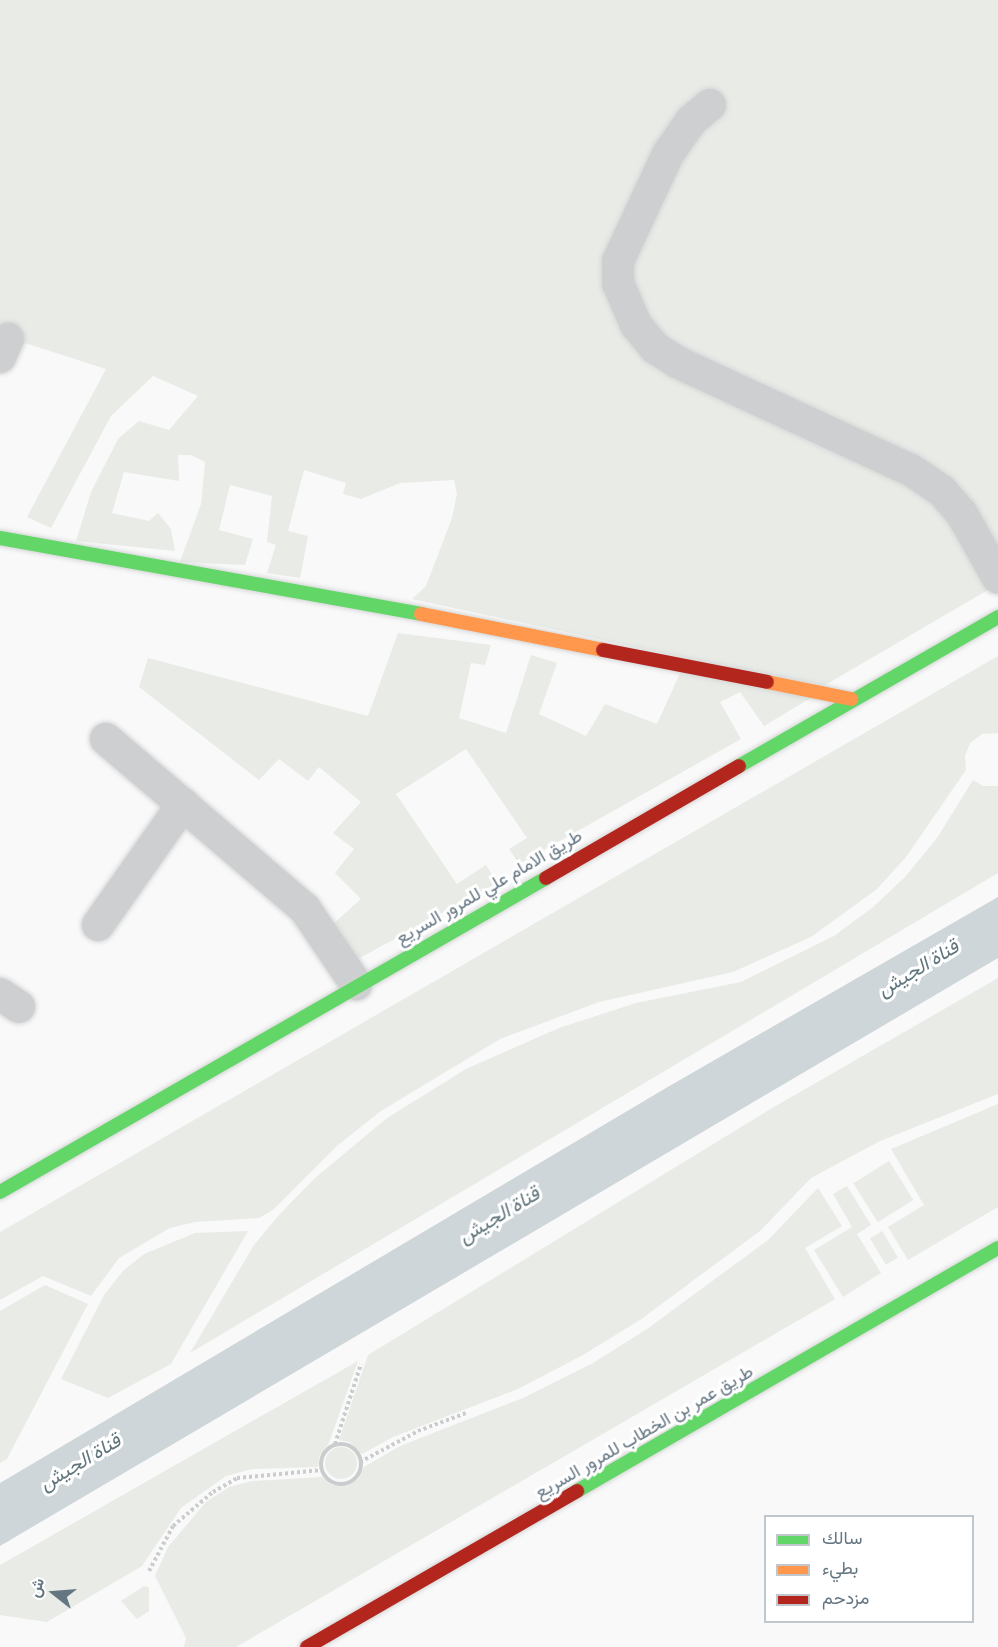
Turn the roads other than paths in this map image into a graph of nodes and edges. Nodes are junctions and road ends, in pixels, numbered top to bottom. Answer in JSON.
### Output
{"nodes":[{"id":1,"x":710,"y":105,"type":"dead end"},
{"id":2,"x":0,"y":538,"type":"edge"},
{"id":3,"x":998,"y":578,"type":"edge"},
{"id":4,"x":998,"y":617,"type":"edge"},
{"id":5,"x":851,"y":699,"type":"junction"},
{"id":6,"x":106,"y":739,"type":"dead end"},
{"id":7,"x":183,"y":804,"type":"junction"},
{"id":8,"x":98,"y":925,"type":"dead end"},
{"id":9,"x":356,"y":984,"type":"junction"},
{"id":10,"x":0,"y":1192,"type":"edge"},
{"id":11,"x":998,"y":1248,"type":"edge"},
{"id":12,"x":307,"y":1647,"type":"edge"}],
"edges":[{"from":1,"to":3,"type":"street"},
{"from":2,"to":5,"type":"main road"},
{"from":4,"to":5,"type":"main road","name":"طريق الامام علي للمرور السريع"},
{"from":5,"to":9,"type":"main road","name":"طريق الامام علي للمرور السريع"},
{"from":6,"to":7,"type":"street"},
{"from":7,"to":8,"type":"street"},
{"from":7,"to":9,"type":"street"},
{"from":9,"to":10,"type":"main road","name":"طريق الامام علي للمرور السريع"},
{"from":11,"to":12,"type":"main road","name":"طريق عمر بن الخطاب للمرور السريع"}]}
